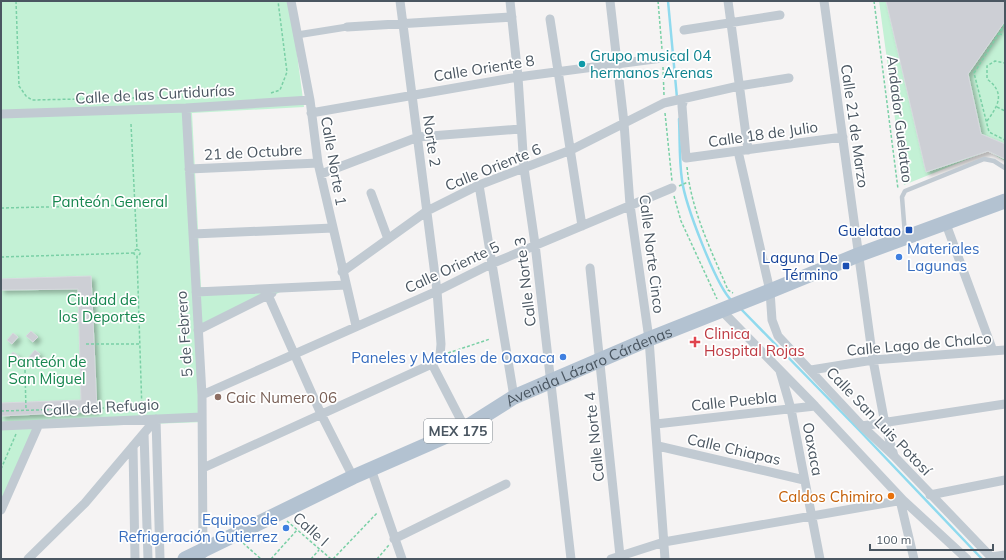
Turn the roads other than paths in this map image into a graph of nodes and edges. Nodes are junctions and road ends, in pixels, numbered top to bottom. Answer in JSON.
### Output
{"nodes":[{"id":1,"x":291,"y":1,"type":"edge"},
{"id":2,"x":400,"y":1,"type":"edge"},
{"id":3,"x":510,"y":1,"type":"edge"},
{"id":4,"x":610,"y":1,"type":"edge"},
{"id":5,"x":728,"y":1,"type":"edge"},
{"id":6,"x":824,"y":1,"type":"edge"},
{"id":7,"x":780,"y":15,"type":"dead end"},
{"id":8,"x":512,"y":17,"type":"junction"},
{"id":9,"x":550,"y":19,"type":"dead end"},
{"id":10,"x":731,"y":22,"type":"junction"},
{"id":11,"x":402,"y":23,"type":"junction"},
{"id":12,"x":347,"y":27,"type":"joint"},
{"id":13,"x":684,"y":30,"type":"dead end"},
{"id":14,"x":297,"y":35,"type":"junction"},
{"id":15,"x":662,"y":58,"type":"dead end"},
{"id":16,"x":617,"y":64,"type":"junction"},
{"id":17,"x":558,"y":71,"type":"junction"},
{"id":18,"x":518,"y":77,"type":"junction"},
{"id":19,"x":789,"y":78,"type":"dead end"},
{"id":20,"x":738,"y":86,"type":"junction"},
{"id":21,"x":410,"y":94,"type":"junction"},
{"id":22,"x":682,"y":99,"type":"junction"},
{"id":23,"x":310,"y":100,"type":"junction"},
{"id":24,"x":186,"y":108,"type":"junction"},
{"id":25,"x":311,"y":113,"type":"junction"},
{"id":26,"x":1,"y":114,"type":"edge"},
{"id":27,"x":624,"y":123,"type":"junction"},
{"id":28,"x":520,"y":129,"type":"junction"},
{"id":29,"x":418,"y":137,"type":"junction"},
{"id":30,"x":843,"y":137,"type":"junction"},
{"id":31,"x":571,"y":150,"type":"junction"},
{"id":32,"x":748,"y":150,"type":"junction"},
{"id":33,"x":738,"y":152,"type":"junction"},
{"id":34,"x":318,"y":163,"type":"junction"},
{"id":35,"x":524,"y":168,"type":"junction"},
{"id":36,"x":1005,"y":168,"type":"edge"},
{"id":37,"x":189,"y":169,"type":"junction"},
{"id":38,"x":321,"y":174,"type":"junction"},
{"id":39,"x":479,"y":185,"type":"junction"},
{"id":40,"x":672,"y":188,"type":"dead end"},
{"id":41,"x":371,"y":193,"type":"dead end"},
{"id":42,"x":1005,"y":201,"type":"edge"},
{"id":43,"x":630,"y":204,"type":"junction"},
{"id":44,"x":427,"y":211,"type":"junction"},
{"id":45,"x":946,"y":224,"type":"junction"},
{"id":46,"x":582,"y":226,"type":"junction"},
{"id":47,"x":332,"y":228,"type":"junction"},
{"id":48,"x":193,"y":234,"type":"junction"},
{"id":49,"x":388,"y":239,"type":"junction"},
{"id":50,"x":905,"y":239,"type":"junction"},
{"id":51,"x":535,"y":244,"type":"junction"},
{"id":52,"x":858,"y":255,"type":"junction"},
{"id":53,"x":491,"y":264,"type":"junction"},
{"id":54,"x":590,"y":268,"type":"dead end"},
{"id":55,"x":342,"y":272,"type":"junction"},
{"id":56,"x":346,"y":285,"type":"junction"},
{"id":57,"x":280,"y":288,"type":"junction"},
{"id":58,"x":770,"y":290,"type":"junction"},
{"id":59,"x":437,"y":291,"type":"junction"},
{"id":60,"x":196,"y":292,"type":"junction"},
{"id":61,"x":268,"y":295,"type":"junction"},
{"id":62,"x":735,"y":305,"type":"junction"},
{"id":63,"x":356,"y":326,"type":"junction"},
{"id":64,"x":198,"y":330,"type":"junction"},
{"id":65,"x":649,"y":339,"type":"junction"},
{"id":66,"x":1005,"y":350,"type":"edge"},
{"id":67,"x":993,"y":351,"type":"junction"},
{"id":68,"x":295,"y":355,"type":"junction"},
{"id":69,"x":600,"y":360,"type":"junction"},
{"id":70,"x":873,"y":360,"type":"junction"},
{"id":71,"x":432,"y":364,"type":"junction"},
{"id":72,"x":779,"y":369,"type":"junction"},
{"id":73,"x":811,"y":370,"type":"junction"},
{"id":74,"x":550,"y":382,"type":"junction"},
{"id":75,"x":202,"y":395,"type":"junction"},
{"id":76,"x":514,"y":397,"type":"junction"},
{"id":77,"x":1005,"y":404,"type":"edge"},
{"id":78,"x":815,"y":406,"type":"junction"},
{"id":79,"x":791,"y":409,"type":"junction"},
{"id":80,"x":322,"y":414,"type":"junction"},
{"id":81,"x":202,"y":417,"type":"junction"},
{"id":82,"x":156,"y":419,"type":"junction"},
{"id":83,"x":39,"y":424,"type":"junction"},
{"id":84,"x":656,"y":424,"type":"junction"},
{"id":85,"x":885,"y":424,"type":"junction"},
{"id":86,"x":1,"y":426,"type":"edge"},
{"id":87,"x":862,"y":426,"type":"junction"},
{"id":88,"x":465,"y":428,"type":"junction"},
{"id":89,"x":144,"y":433,"type":"junction"},
{"id":90,"x":133,"y":446,"type":"junction"},
{"id":91,"x":658,"y":446,"type":"junction"},
{"id":92,"x":894,"y":456,"type":"junction"},
{"id":93,"x":203,"y":468,"type":"junction"},
{"id":94,"x":371,"y":469,"type":"junction"},
{"id":95,"x":350,"y":473,"type":"dead end"},
{"id":96,"x":804,"y":480,"type":"junction"},
{"id":97,"x":1005,"y":480,"type":"edge"},
{"id":98,"x":506,"y":484,"type":"dead end"},
{"id":99,"x":930,"y":495,"type":"junction"},
{"id":100,"x":901,"y":500,"type":"junction"},
{"id":101,"x":1,"y":510,"type":"edge"},
{"id":102,"x":812,"y":516,"type":"junction"},
{"id":103,"x":394,"y":539,"type":"junction"},
{"id":104,"x":664,"y":542,"type":"junction"},
{"id":105,"x":202,"y":555,"type":"edge"},
{"id":106,"x":1005,"y":555,"type":"edge"},
{"id":107,"x":615,"y":557,"type":"edge"},
{"id":108,"x":992,"y":558,"type":"edge"},
{"id":109,"x":28,"y":559,"type":"edge"},
{"id":110,"x":136,"y":559,"type":"edge"},
{"id":111,"x":148,"y":559,"type":"edge"},
{"id":112,"x":160,"y":559,"type":"edge"},
{"id":113,"x":185,"y":559,"type":"edge"},
{"id":114,"x":402,"y":559,"type":"edge"},
{"id":115,"x":571,"y":559,"type":"edge"},
{"id":116,"x":665,"y":559,"type":"edge"},
{"id":117,"x":820,"y":559,"type":"edge"},
{"id":118,"x":914,"y":559,"type":"edge"},
{"id":119,"x":967,"y":559,"type":"edge"}],
"edges":[{"from":1,"to":14,"type":"street","name":"Calle Norte 1"},
{"from":2,"to":11,"type":"street","name":"Norte 2"},
{"from":3,"to":8,"type":"street","name":"Calle Norte 3"},
{"from":4,"to":16,"type":"street","name":"Calle Norte Cinco"},
{"from":5,"to":10,"type":"street"},
{"from":6,"to":30,"type":"street","name":"Calle 21 de Marzo"},
{"from":7,"to":10,"type":"street"},
{"from":8,"to":11,"type":"street"},
{"from":8,"to":18,"type":"street","name":"Calle Norte 3"},
{"from":9,"to":17,"type":"street"},
{"from":10,"to":13,"type":"street"},
{"from":10,"to":20,"type":"street"},
{"from":11,"to":12,"type":"street"},
{"from":11,"to":21,"type":"street","name":"Norte 2"},
{"from":12,"to":14,"type":"street"},
{"from":14,"to":23,"type":"street","name":"Calle Norte 1"},
{"from":15,"to":16,"type":"street","name":"Calle Oriente 8"},
{"from":16,"to":17,"type":"street","name":"Calle Oriente 8"},
{"from":16,"to":27,"type":"street","name":"Calle Norte Cinco"},
{"from":17,"to":18,"type":"street","name":"Calle Oriente 8"},
{"from":17,"to":31,"type":"street"},
{"from":18,"to":21,"type":"street","name":"Calle Oriente 8"},
{"from":18,"to":28,"type":"street","name":"Calle Norte 3"},
{"from":19,"to":20,"type":"street","name":"Calle Oriente 6"},
{"from":20,"to":22,"type":"street","name":"Calle Oriente 6"},
{"from":20,"to":32,"type":"street"},
{"from":21,"to":25,"type":"street","name":"Calle Oriente 8"},
{"from":21,"to":29,"type":"street","name":"Norte 2"},
{"from":22,"to":27,"type":"street","name":"Calle Oriente 6"},
{"from":22,"to":33,"type":"street","name":"Calle 18 de Julio"},
{"from":23,"to":24,"type":"street","name":"Calle de las Curtidurías"},
{"from":23,"to":25,"type":"street","name":"Calle Norte 1"},
{"from":24,"to":26,"type":"street","name":"Calle de las Curtidurías"},
{"from":24,"to":37,"type":"street","name":"5 de Febrero"},
{"from":25,"to":34,"type":"street","name":"Calle Norte 1"},
{"from":27,"to":31,"type":"street","name":"Calle Oriente 6"},
{"from":27,"to":43,"type":"street","name":"Calle Norte Cinco"},
{"from":28,"to":29,"type":"street"},
{"from":28,"to":35,"type":"street","name":"Calle Norte 3"},
{"from":29,"to":38,"type":"street"},
{"from":29,"to":44,"type":"street","name":"Norte 2"},
{"from":30,"to":32,"type":"street","name":"Calle 18 de Julio"},
{"from":30,"to":52,"type":"street","name":"Calle 21 de Marzo"},
{"from":31,"to":35,"type":"street","name":"Calle Oriente 6"},
{"from":31,"to":46,"type":"street"},
{"from":32,"to":33,"type":"street","name":"Calle 18 de Julio"},
{"from":33,"to":58,"type":"street","name":"Calle San Luis Potosí"},
{"from":34,"to":37,"type":"street","name":"21 de Octubre"},
{"from":34,"to":38,"type":"street","name":"Calle Norte 1"},
{"from":35,"to":39,"type":"street","name":"Calle Oriente 6"},
{"from":35,"to":51,"type":"street","name":"Calle Norte 3"},
{"from":36,"to":50,"type":"lane"},
{"from":37,"to":48,"type":"street","name":"5 de Febrero"},
{"from":38,"to":47,"type":"street","name":"Calle Norte 1"},
{"from":39,"to":44,"type":"street","name":"Calle Oriente 6"},
{"from":39,"to":53,"type":"street"},
{"from":40,"to":43,"type":"street","name":"Calle Oriente 5"},
{"from":41,"to":49,"type":"street"},
{"from":42,"to":45,"type":"main road","name":"Avenida Lázaro Cárdenas","number":"MEX 175"},
{"from":43,"to":46,"type":"street","name":"Calle Oriente 5"},
{"from":43,"to":65,"type":"street","name":"Calle Norte Cinco"},
{"from":44,"to":49,"type":"street","name":"Calle Oriente 6"},
{"from":44,"to":59,"type":"street","name":"Norte 2"},
{"from":45,"to":50,"type":"main road","name":"Avenida Lázaro Cárdenas","number":"MEX 175"},
{"from":45,"to":67,"type":"street"},
{"from":46,"to":51,"type":"street","name":"Calle Oriente 5"},
{"from":47,"to":48,"type":"street"},
{"from":47,"to":55,"type":"street","name":"Calle Norte 1"},
{"from":48,"to":60,"type":"street","name":"5 de Febrero"},
{"from":49,"to":55,"type":"street","name":"Calle Oriente 6"},
{"from":50,"to":52,"type":"main road","name":"Avenida Lázaro Cárdenas","number":"MEX 175"},
{"from":51,"to":53,"type":"street","name":"Calle Oriente 5"},
{"from":51,"to":74,"type":"street","name":"Calle Norte 3"},
{"from":52,"to":58,"type":"main road","name":"Avenida Lázaro Cárdenas","number":"MEX 175"},
{"from":52,"to":70,"type":"street","name":"Calle 21 de Marzo"},
{"from":53,"to":59,"type":"street","name":"Calle Oriente 5"},
{"from":53,"to":76,"type":"street"},
{"from":54,"to":69,"type":"street","name":"Calle Norte 4"},
{"from":55,"to":56,"type":"street","name":"Calle Norte 1"},
{"from":56,"to":57,"type":"street"},
{"from":56,"to":63,"type":"street","name":"Calle Norte 1"},
{"from":57,"to":60,"type":"street"},
{"from":57,"to":61,"type":"street"},
{"from":58,"to":62,"type":"main road","name":"Avenida Lázaro Cárdenas","number":"MEX 175"},
{"from":58,"to":73,"type":"street","name":"Calle San Luis Potosí"},
{"from":59,"to":63,"type":"street","name":"Calle Oriente 5"},
{"from":59,"to":71,"type":"street","name":"Norte 2"},
{"from":60,"to":64,"type":"street","name":"5 de Febrero"},
{"from":61,"to":64,"type":"street"},
{"from":61,"to":68,"type":"street"},
{"from":62,"to":65,"type":"main road","name":"Avenida Lázaro Cárdenas","number":"MEX 175"},
{"from":62,"to":72,"type":"street"},
{"from":63,"to":68,"type":"street","name":"Calle Oriente 5"},
{"from":64,"to":75,"type":"street","name":"5 de Febrero"},
{"from":65,"to":69,"type":"main road","name":"Avenida Lázaro Cárdenas","number":"MEX 175"},
{"from":65,"to":84,"type":"street","name":"Calle Norte Cinco"},
{"from":66,"to":67,"type":"street","name":"Calle Lago de Chalco"},
{"from":67,"to":70,"type":"street","name":"Calle Lago de Chalco"},
{"from":68,"to":75,"type":"street","name":"Calle Oriente 5"},
{"from":68,"to":80,"type":"street"},
{"from":69,"to":74,"type":"main road","name":"Avenida Lázaro Cárdenas","number":"MEX 175"},
{"from":69,"to":107,"type":"street","name":"Calle Norte 4"},
{"from":70,"to":73,"type":"street","name":"Calle Lago de Chalco"},
{"from":70,"to":85,"type":"street","name":"Calle 21 de Marzo"},
{"from":71,"to":80,"type":"street"},
{"from":71,"to":88,"type":"street"},
{"from":72,"to":78,"type":"street"},
{"from":72,"to":79,"type":"street","name":"Oaxaca"},
{"from":73,"to":87,"type":"street","name":"Calle San Luis Potosí"},
{"from":74,"to":76,"type":"main road","name":"Avenida Lázaro Cárdenas","number":"MEX 175"},
{"from":74,"to":115,"type":"street","name":"Calle Norte 3"},
{"from":75,"to":81,"type":"street","name":"5 de Febrero"},
{"from":76,"to":88,"type":"main road","name":"Avenida Lázaro Cárdenas","number":"MEX 175"},
{"from":77,"to":85,"type":"street"},
{"from":78,"to":79,"type":"street","name":"Calle Puebla"},
{"from":78,"to":100,"type":"street"},
{"from":79,"to":84,"type":"street","name":"Calle Puebla"},
{"from":79,"to":96,"type":"street","name":"Oaxaca"},
{"from":80,"to":93,"type":"street"},
{"from":80,"to":95,"type":"street"},
{"from":81,"to":82,"type":"street","name":"Calle del Refugio"},
{"from":81,"to":93,"type":"street","name":"5 de Febrero"},
{"from":82,"to":83,"type":"street","name":"Calle del Refugio"},
{"from":82,"to":89,"type":"street"},
{"from":82,"to":112,"type":"street"},
{"from":83,"to":86,"type":"street","name":"Calle del Refugio"},
{"from":83,"to":101,"type":"street"},
{"from":84,"to":91,"type":"street","name":"Calle Norte Cinco"},
{"from":85,"to":87,"type":"street"},
{"from":85,"to":92,"type":"street","name":"Calle 21 de Marzo"},
{"from":87,"to":92,"type":"street","name":"Calle San Luis Potosí"},
{"from":88,"to":94,"type":"main road","name":"Avenida Lázaro Cárdenas","number":"MEX 175"},
{"from":89,"to":90,"type":"street"},
{"from":89,"to":111,"type":"street"},
{"from":90,"to":109,"type":"street"},
{"from":90,"to":110,"type":"street"},
{"from":91,"to":96,"type":"street","name":"Calle Chiapas"},
{"from":91,"to":104,"type":"street","name":"Calle Norte Cinco"},
{"from":92,"to":99,"type":"street","name":"Calle San Luis Potosí"},
{"from":93,"to":105,"type":"street","name":"5 de Febrero"},
{"from":94,"to":103,"type":"street"},
{"from":94,"to":105,"type":"main road","name":"Avenida Lázaro Cárdenas","number":"MEX 175"},
{"from":96,"to":102,"type":"street","name":"Oaxaca"},
{"from":97,"to":99,"type":"street"},
{"from":98,"to":103,"type":"street"},
{"from":99,"to":108,"type":"street","name":"Calle San Luis Potosí"},
{"from":100,"to":102,"type":"street"},
{"from":100,"to":118,"type":"street"},
{"from":100,"to":119,"type":"street"},
{"from":102,"to":104,"type":"street"},
{"from":102,"to":117,"type":"street","name":"Oaxaca"},
{"from":103,"to":114,"type":"street"},
{"from":104,"to":107,"type":"street"},
{"from":104,"to":116,"type":"street","name":"Calle Norte Cinco"},
{"from":105,"to":113,"type":"main road","name":"Avenida Lázaro Cárdenas","number":"MEX 175"},
{"from":106,"to":108,"type":"street"}]}
